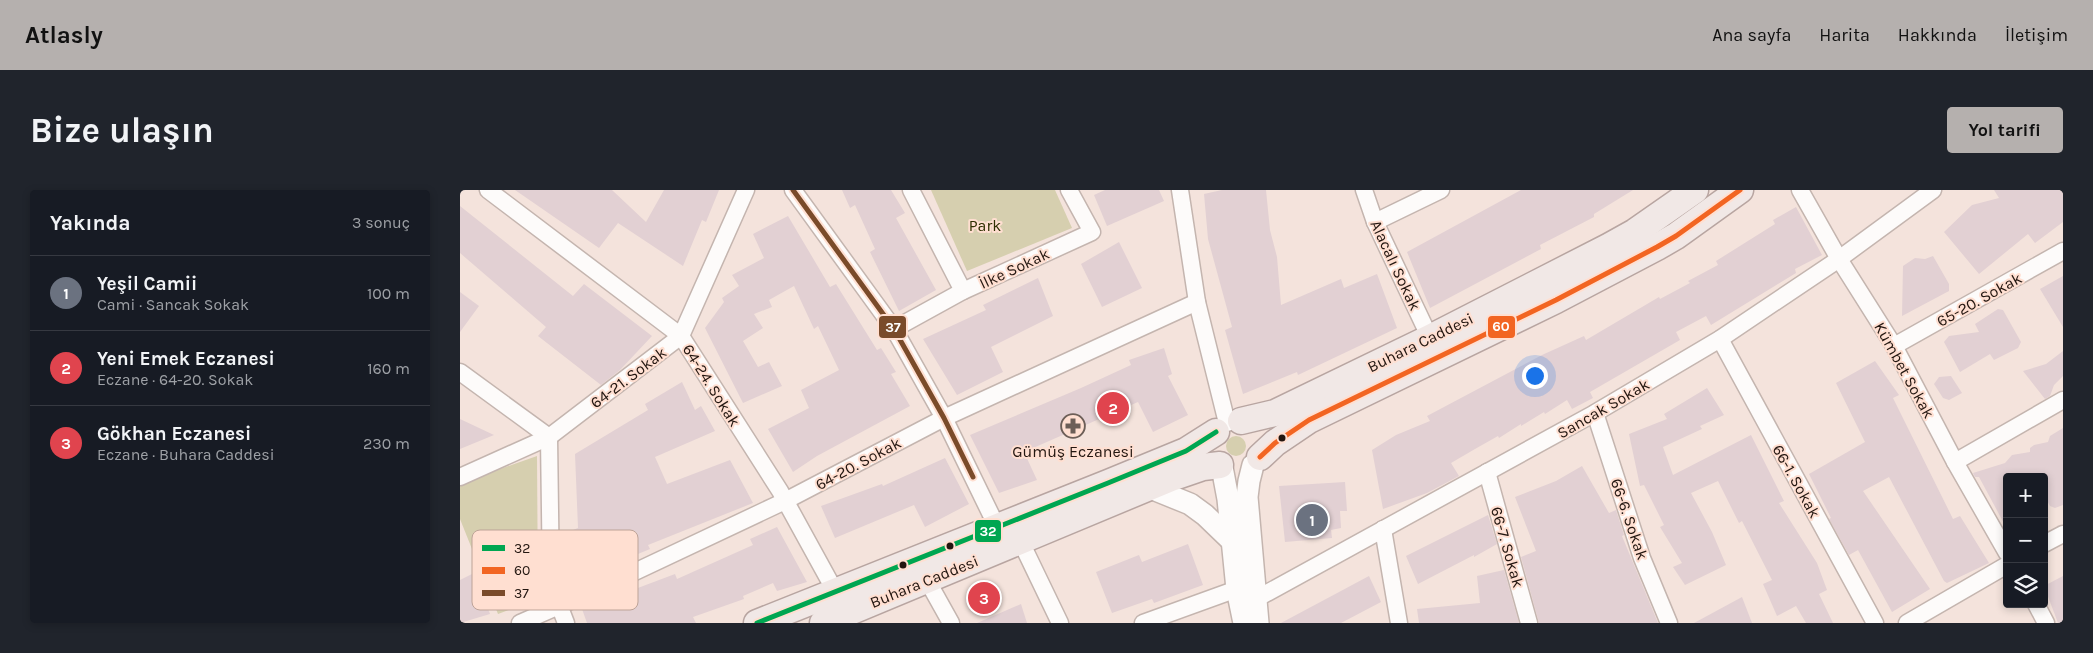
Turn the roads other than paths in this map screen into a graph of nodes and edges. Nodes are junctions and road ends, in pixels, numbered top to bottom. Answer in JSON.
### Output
{"nodes":[{"id":1,"x":488,"y":190,"type":"edge"},
{"id":2,"x":746,"y":190,"type":"edge"},
{"id":3,"x":793,"y":190,"type":"edge"},
{"id":4,"x":911,"y":190,"type":"edge"},
{"id":5,"x":1069,"y":190,"type":"edge"},
{"id":6,"x":1180,"y":190,"type":"edge"},
{"id":7,"x":1364,"y":190,"type":"edge"},
{"id":8,"x":1441,"y":190,"type":"edge"},
{"id":9,"x":1696,"y":190,"type":"edge"},
{"id":10,"x":1740,"y":190,"type":"edge"},
{"id":11,"x":1800,"y":190,"type":"edge"},
{"id":12,"x":1933,"y":190,"type":"edge"},
{"id":13,"x":1375,"y":222,"type":"junction"},
{"id":14,"x":2063,"y":252,"type":"edge"},
{"id":15,"x":1839,"y":259,"type":"junction"},
{"id":16,"x":963,"y":291,"type":"junction"},
{"id":17,"x":1197,"y":302,"type":"junction"},
{"id":18,"x":894,"y":329,"type":"junction"},
{"id":19,"x":681,"y":336,"type":"junction"},
{"id":20,"x":1430,"y":338,"type":"junction"},
{"id":21,"x":1720,"y":339,"type":"junction"},
{"id":22,"x":1894,"y":346,"type":"junction"},
{"id":23,"x":460,"y":372,"type":"edge"},
{"id":24,"x":2063,"y":400,"type":"edge"},
{"id":25,"x":1595,"y":413,"type":"junction"},
{"id":26,"x":944,"y":418,"type":"junction"},
{"id":27,"x":1228,"y":425,"type":"junction"},
{"id":28,"x":549,"y":437,"type":"junction"},
{"id":29,"x":1257,"y":461,"type":"junction"},
{"id":30,"x":1955,"y":462,"type":"junction"},
{"id":31,"x":1221,"y":466,"type":"junction"},
{"id":32,"x":1487,"y":472,"type":"junction"},
{"id":33,"x":460,"y":477,"type":"edge"},
{"id":34,"x":1148,"y":487,"type":"junction"},
{"id":35,"x":785,"y":500,"type":"junction"},
{"id":36,"x":996,"y":527,"type":"junction"},
{"id":37,"x":1382,"y":529,"type":"junction"},
{"id":38,"x":550,"y":530,"type":"edge"},
{"id":39,"x":2063,"y":534,"type":"edge"},
{"id":40,"x":1232,"y":541,"type":"junction"},
{"id":41,"x":1021,"y":542,"type":"junction"},
{"id":42,"x":2048,"y":542,"type":"edge"},
{"id":43,"x":2003,"y":546,"type":"edge"},
{"id":44,"x":2003,"y":567,"type":"edge"},
{"id":45,"x":638,"y":570,"type":"edge"},
{"id":46,"x":927,"y":580,"type":"junction"},
{"id":47,"x":835,"y":591,"type":"junction"},
{"id":48,"x":1244,"y":604,"type":"edge"},
{"id":49,"x":2038,"y":608,"type":"edge"},
{"id":50,"x":552,"y":610,"type":"edge"},
{"id":51,"x":560,"y":610,"type":"edge"},
{"id":52,"x":520,"y":623,"type":"edge"},
{"id":53,"x":566,"y":623,"type":"edge"},
{"id":54,"x":757,"y":623,"type":"edge"},
{"id":55,"x":823,"y":623,"type":"edge"},
{"id":56,"x":951,"y":623,"type":"edge"},
{"id":57,"x":1060,"y":623,"type":"edge"},
{"id":58,"x":1143,"y":623,"type":"edge"},
{"id":59,"x":1258,"y":623,"type":"edge"},
{"id":60,"x":1400,"y":623,"type":"edge"},
{"id":61,"x":1529,"y":623,"type":"edge"},
{"id":62,"x":1669,"y":623,"type":"edge"},
{"id":63,"x":1875,"y":623,"type":"edge"},
{"id":64,"x":1907,"y":623,"type":"edge"},
{"id":65,"x":2046,"y":623,"type":"edge"}],
"edges":[{"from":1,"to":19,"type":"street","name":"64-24. Sokak"},
{"from":2,"to":19,"type":"street","name":"64-21. Sokak"},
{"from":3,"to":18,"type":"street"},
{"from":4,"to":16,"type":"street"},
{"from":5,"to":16,"type":"street","name":"İlke Sokak"},
{"from":6,"to":17,"type":"street"},
{"from":7,"to":13,"type":"street","name":"Alacalı Sokak"},
{"from":8,"to":13,"type":"street"},
{"from":9,"to":20,"type":"main road","name":"Buhara Caddesi"},
{"from":10,"to":29,"type":"main road","name":"Buhara Caddesi"},
{"from":11,"to":15,"type":"street","name":"Kümbet Sokak"},
{"from":12,"to":15,"type":"street","name":"Sancak Sokak"},
{"from":13,"to":20,"type":"street","name":"Alacalı Sokak"},
{"from":14,"to":22,"type":"street","name":"65-20. Sokak"},
{"from":15,"to":21,"type":"street","name":"Sancak Sokak"},
{"from":15,"to":22,"type":"street","name":"Kümbet Sokak"},
{"from":16,"to":18,"type":"street","name":"İlke Sokak"},
{"from":17,"to":26,"type":"street","name":"64-20. Sokak"},
{"from":17,"to":27,"type":"street"},
{"from":18,"to":26,"type":"street"},
{"from":19,"to":28,"type":"street","name":"64-21. Sokak"},
{"from":19,"to":35,"type":"street","name":"64-24. Sokak"},
{"from":20,"to":27,"type":"main road","name":"Buhara Caddesi"},
{"from":21,"to":25,"type":"street","name":"Sancak Sokak"},
{"from":21,"to":63,"type":"street","name":"66-1. Sokak"},
{"from":22,"to":30,"type":"street","name":"Kümbet Sokak"},
{"from":23,"to":28,"type":"street"},
{"from":24,"to":30,"type":"street"},
{"from":25,"to":32,"type":"street","name":"Sancak Sokak"},
{"from":25,"to":62,"type":"street","name":"66-6. Sokak"},
{"from":26,"to":35,"type":"street","name":"64-20. Sokak"},
{"from":26,"to":36,"type":"street"},
{"from":27,"to":29,"type":"main road"},
{"from":27,"to":31,"type":"main road"},
{"from":27,"to":36,"type":"main road","name":"Buhara Caddesi"},
{"from":28,"to":33,"type":"street","name":"64-21. Sokak"},
{"from":28,"to":38,"type":"street"},
{"from":29,"to":31,"type":"main road"},
{"from":29,"to":48,"type":"street"},
{"from":30,"to":43,"type":"street","name":"Kümbet Sokak"},
{"from":31,"to":34,"type":"main road","name":"Buhara Caddesi"},
{"from":31,"to":40,"type":"street"},
{"from":32,"to":37,"type":"street","name":"Sancak Sokak"},
{"from":32,"to":61,"type":"street","name":"66-7. Sokak"},
{"from":34,"to":40,"type":"street"},
{"from":34,"to":41,"type":"main road","name":"Buhara Caddesi"},
{"from":35,"to":45,"type":"street","name":"64-20. Sokak"},
{"from":35,"to":47,"type":"street","name":"64-24. Sokak"},
{"from":36,"to":47,"type":"main road","name":"Buhara Caddesi"},
{"from":37,"to":48,"type":"street","name":"Sancak Sokak"},
{"from":37,"to":60,"type":"street"},
{"from":39,"to":42,"type":"street"},
{"from":40,"to":48,"type":"street"},
{"from":41,"to":46,"type":"main road","name":"Buhara Caddesi"},
{"from":41,"to":57,"type":"street"},
{"from":44,"to":64,"type":"street"},
{"from":46,"to":55,"type":"main road","name":"Buhara Caddesi"},
{"from":46,"to":56,"type":"street"},
{"from":47,"to":54,"type":"main road","name":"Buhara Caddesi"},
{"from":48,"to":58,"type":"street","name":"Sancak Sokak"},
{"from":48,"to":59,"type":"street"},
{"from":49,"to":65,"type":"street"},
{"from":50,"to":52,"type":"street","name":"64-20. Sokak"},
{"from":51,"to":53,"type":"street"}]}
